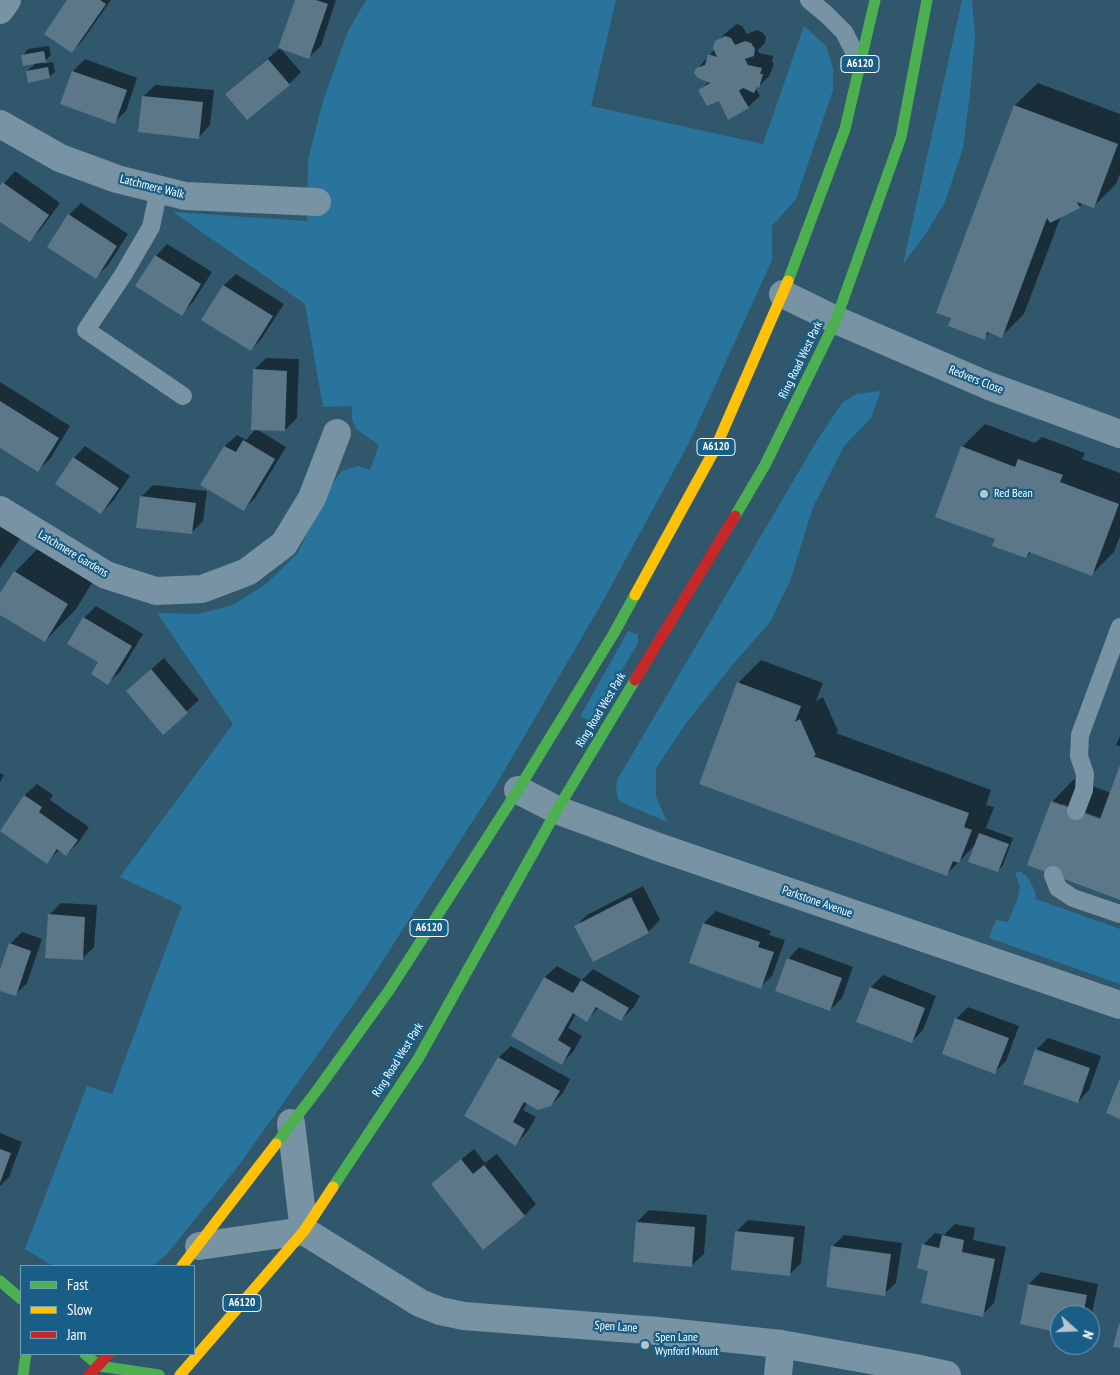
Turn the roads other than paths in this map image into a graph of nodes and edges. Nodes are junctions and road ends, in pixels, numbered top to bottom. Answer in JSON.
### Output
{"nodes":[{"id":1,"x":7,"y":0,"type":"edge"},
{"id":2,"x":808,"y":0,"type":"edge"},
{"id":3,"x":875,"y":0,"type":"edge"},
{"id":4,"x":927,"y":0,"type":"edge"},
{"id":5,"x":0,"y":10,"type":"edge"},
{"id":6,"x":860,"y":63,"type":"junction"},
{"id":7,"x":0,"y":124,"type":"edge"},
{"id":8,"x":159,"y":189,"type":"junction"},
{"id":9,"x":317,"y":202,"type":"dead end"},
{"id":10,"x":783,"y":294,"type":"junction"},
{"id":11,"x":836,"y":320,"type":"junction"},
{"id":12,"x":183,"y":396,"type":"dead end"},
{"id":13,"x":337,"y":433,"type":"dead end"},
{"id":14,"x":1120,"y":434,"type":"edge"},
{"id":15,"x":0,"y":510,"type":"edge"},
{"id":16,"x":1120,"y":627,"type":"edge"},
{"id":17,"x":518,"y":790,"type":"junction"},
{"id":18,"x":556,"y":810,"type":"junction"},
{"id":19,"x":1076,"y":811,"type":"dead end"},
{"id":20,"x":1053,"y":876,"type":"dead end"},
{"id":21,"x":1120,"y":914,"type":"edge"},
{"id":22,"x":1120,"y":1006,"type":"edge"},
{"id":23,"x":291,"y":1123,"type":"junction"},
{"id":24,"x":304,"y":1230,"type":"junction"},
{"id":25,"x":191,"y":1256,"type":"edge"},
{"id":26,"x":0,"y":1281,"type":"edge"},
{"id":27,"x":20,"y":1298,"type":"edge"},
{"id":28,"x":781,"y":1344,"type":"junction"},
{"id":29,"x":26,"y":1355,"type":"edge"},
{"id":30,"x":86,"y":1355,"type":"edge"},
{"id":31,"x":108,"y":1355,"type":"edge"},
{"id":32,"x":99,"y":1370,"type":"edge"},
{"id":33,"x":23,"y":1375,"type":"edge"},
{"id":34,"x":89,"y":1375,"type":"edge"},
{"id":35,"x":159,"y":1375,"type":"edge"},
{"id":36,"x":180,"y":1375,"type":"edge"},
{"id":37,"x":778,"y":1375,"type":"edge"},
{"id":38,"x":947,"y":1375,"type":"edge"}],
"edges":[{"from":1,"to":5,"type":"street"},
{"from":2,"to":6,"type":"lane"},
{"from":3,"to":6,"type":"main road","number":"A6120"},
{"from":4,"to":11,"type":"main road","name":"Ring Road West Park","number":"A6120"},
{"from":6,"to":10,"type":"main road","number":"A6120"},
{"from":7,"to":8,"type":"street","name":"Latchmere Walk"},
{"from":8,"to":9,"type":"street","name":"Latchmere Walk"},
{"from":8,"to":12,"type":"lane"},
{"from":10,"to":11,"type":"street","name":"Redvers Close"},
{"from":10,"to":17,"type":"main road","number":"A6120"},
{"from":11,"to":14,"type":"street","name":"Redvers Close"},
{"from":11,"to":18,"type":"main road","name":"Ring Road West Park","number":"A6120"},
{"from":13,"to":15,"type":"street","name":"Latchmere Gardens"},
{"from":16,"to":19,"type":"lane"},
{"from":17,"to":18,"type":"street","name":"Parkstone Avenue"},
{"from":17,"to":23,"type":"main road","number":"A6120"},
{"from":18,"to":22,"type":"street","name":"Parkstone Avenue"},
{"from":18,"to":24,"type":"main road","name":"Ring Road West Park","number":"A6120"},
{"from":20,"to":21,"type":"lane"},
{"from":23,"to":24,"type":"street"},
{"from":23,"to":25,"type":"main road","number":"A6120"},
{"from":24,"to":25,"type":"street"},
{"from":24,"to":28,"type":"street","name":"Spen Lane"},
{"from":24,"to":36,"type":"main road","name":"Ring Road West Park","number":"A6120"},
{"from":26,"to":27,"type":"main road"},
{"from":28,"to":37,"type":"street"},
{"from":28,"to":38,"type":"street","name":"Spen Lane"},
{"from":29,"to":33,"type":"main road"},
{"from":30,"to":32,"type":"main road"},
{"from":31,"to":32,"type":"main road"},
{"from":32,"to":34,"type":"main road"},
{"from":32,"to":35,"type":"main road"}]}
